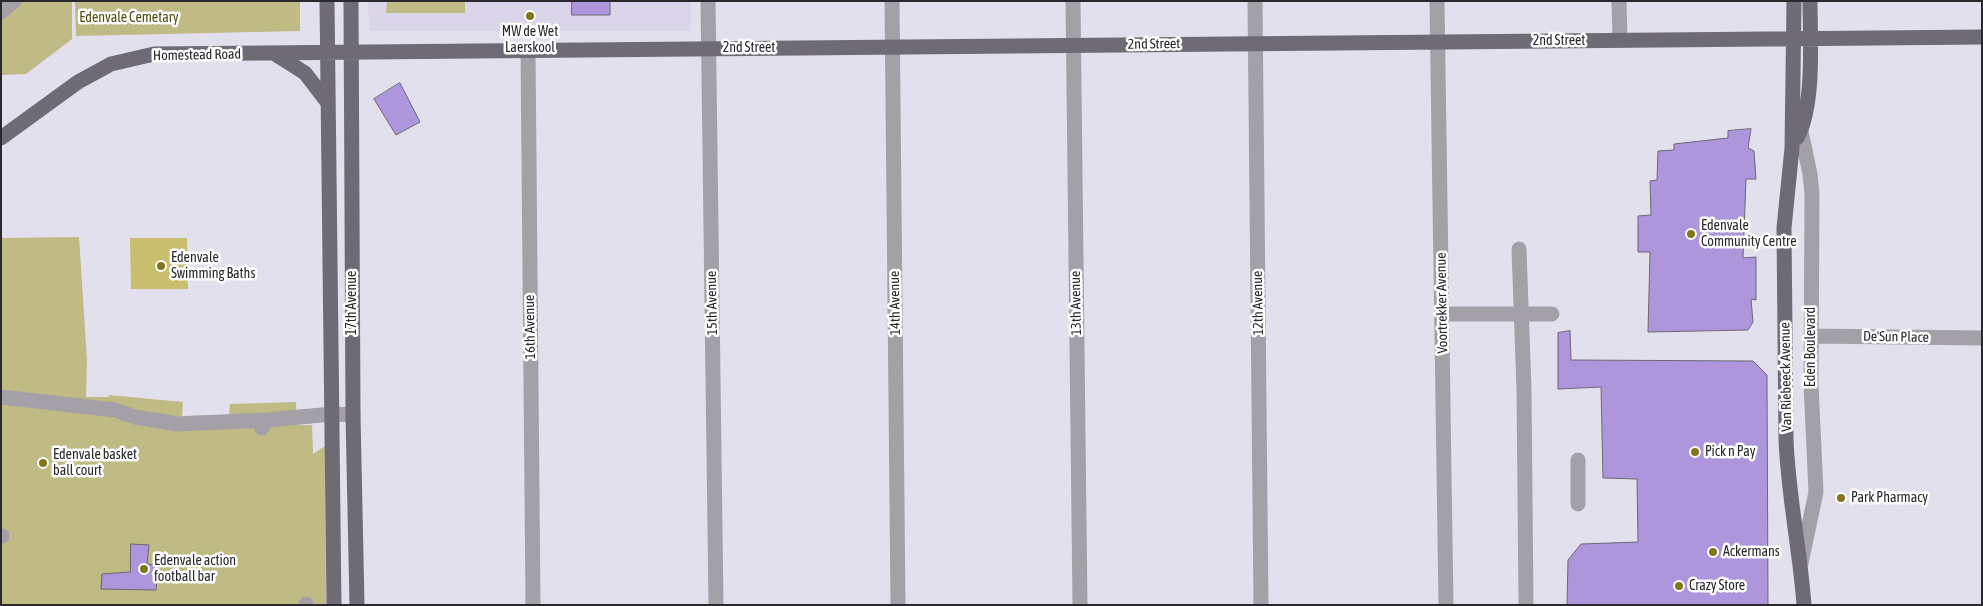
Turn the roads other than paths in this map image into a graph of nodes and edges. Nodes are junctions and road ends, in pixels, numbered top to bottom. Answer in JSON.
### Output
{"nodes":[{"id":1,"x":14,"y":1,"type":"edge"},
{"id":2,"x":327,"y":1,"type":"edge"},
{"id":3,"x":351,"y":1,"type":"edge"},
{"id":4,"x":708,"y":1,"type":"edge"},
{"id":5,"x":892,"y":1,"type":"edge"},
{"id":6,"x":1073,"y":1,"type":"edge"},
{"id":7,"x":1255,"y":1,"type":"edge"},
{"id":8,"x":1437,"y":1,"type":"edge"},
{"id":9,"x":1619,"y":1,"type":"edge"},
{"id":10,"x":1794,"y":1,"type":"edge"},
{"id":11,"x":1810,"y":1,"type":"edge"},
{"id":12,"x":1,"y":12,"type":"edge"},
{"id":13,"x":1982,"y":36,"type":"edge"},
{"id":14,"x":1794,"y":38,"type":"junction"},
{"id":15,"x":1810,"y":38,"type":"junction"},
{"id":16,"x":1620,"y":40,"type":"junction"},
{"id":17,"x":1438,"y":41,"type":"junction"},
{"id":18,"x":1255,"y":43,"type":"junction"},
{"id":19,"x":1074,"y":45,"type":"junction"},
{"id":20,"x":709,"y":48,"type":"junction"},
{"id":21,"x":892,"y":48,"type":"junction"},
{"id":22,"x":528,"y":50,"type":"junction"},
{"id":23,"x":350,"y":52,"type":"junction"},
{"id":24,"x":327,"y":53,"type":"junction"},
{"id":25,"x":275,"y":54,"type":"junction"},
{"id":26,"x":328,"y":104,"type":"junction"},
{"id":27,"x":1801,"y":131,"type":"junction"},
{"id":28,"x":3,"y":134,"type":"edge"},
{"id":29,"x":1792,"y":148,"type":"junction"},
{"id":30,"x":1519,"y":249,"type":"dead end"},
{"id":31,"x":1443,"y":314,"type":"junction"},
{"id":32,"x":1522,"y":314,"type":"junction"},
{"id":33,"x":1552,"y":314,"type":"dead end"},
{"id":34,"x":1811,"y":336,"type":"junction"},
{"id":35,"x":1982,"y":338,"type":"edge"},
{"id":36,"x":1,"y":397,"type":"edge"},
{"id":37,"x":333,"y":414,"type":"junction"},
{"id":38,"x":353,"y":414,"type":"junction"},
{"id":39,"x":1578,"y":460,"type":"dead end"},
{"id":40,"x":1578,"y":504,"type":"dead end"},
{"id":41,"x":1801,"y":563,"type":"junction"},
{"id":42,"x":334,"y":605,"type":"edge"},
{"id":43,"x":358,"y":605,"type":"edge"},
{"id":44,"x":533,"y":605,"type":"edge"},
{"id":45,"x":716,"y":605,"type":"edge"},
{"id":46,"x":898,"y":605,"type":"edge"},
{"id":47,"x":1080,"y":605,"type":"edge"},
{"id":48,"x":1261,"y":605,"type":"edge"},
{"id":49,"x":1446,"y":605,"type":"edge"},
{"id":50,"x":1526,"y":605,"type":"edge"},
{"id":51,"x":1804,"y":605,"type":"edge"}],
"edges":[{"from":1,"to":12,"type":"street"},
{"from":2,"to":24,"type":"main road","name":"17th Avenue"},
{"from":3,"to":23,"type":"main road","name":"17th Avenue"},
{"from":4,"to":20,"type":"street","name":"15th Avenue"},
{"from":5,"to":21,"type":"street","name":"14th Avenue"},
{"from":6,"to":19,"type":"street","name":"13th Avenue"},
{"from":7,"to":18,"type":"street","name":"12th Avenue"},
{"from":8,"to":17,"type":"street","name":"Voortrekker Avenue"},
{"from":9,"to":16,"type":"street"},
{"from":10,"to":14,"type":"main road","name":"Van Riebeeck Avenue"},
{"from":11,"to":15,"type":"main road","name":"Van Riebeeck Avenue"},
{"from":13,"to":15,"type":"main road","name":"2nd Street"},
{"from":14,"to":15,"type":"main road","name":"2nd Street"},
{"from":14,"to":16,"type":"main road","name":"2nd Street"},
{"from":14,"to":29,"type":"main road","name":"Van Riebeeck Avenue"},
{"from":15,"to":27,"type":"main road","name":"Van Riebeeck Avenue"},
{"from":16,"to":17,"type":"main road","name":"2nd Street"},
{"from":17,"to":18,"type":"main road","name":"2nd Street"},
{"from":17,"to":31,"type":"street","name":"Voortrekker Avenue"},
{"from":18,"to":19,"type":"main road","name":"2nd Street"},
{"from":18,"to":48,"type":"street","name":"12th Avenue"},
{"from":19,"to":21,"type":"main road","name":"2nd Street"},
{"from":19,"to":47,"type":"street","name":"13th Avenue"},
{"from":20,"to":21,"type":"main road","name":"2nd Street"},
{"from":20,"to":22,"type":"main road","name":"2nd Street"},
{"from":20,"to":45,"type":"street","name":"15th Avenue"},
{"from":21,"to":46,"type":"street","name":"14th Avenue"},
{"from":22,"to":23,"type":"main road","name":"2nd Street"},
{"from":22,"to":44,"type":"street","name":"16th Avenue"},
{"from":23,"to":24,"type":"main road","name":"2nd Street"},
{"from":23,"to":38,"type":"main road","name":"17th Avenue"},
{"from":24,"to":25,"type":"main road","name":"Homestead Road"},
{"from":24,"to":26,"type":"main road","name":"17th Avenue"},
{"from":25,"to":26,"type":"main road"},
{"from":25,"to":28,"type":"main road","name":"Homestead Road"},
{"from":26,"to":37,"type":"main road","name":"17th Avenue"},
{"from":27,"to":29,"type":"main road","name":"Van Riebeeck Avenue"},
{"from":27,"to":34,"type":"street","name":"Eden Boulevard"},
{"from":29,"to":41,"type":"main road","name":"Van Riebeeck Avenue"},
{"from":30,"to":32,"type":"street"},
{"from":31,"to":32,"type":"street"},
{"from":31,"to":49,"type":"street","name":"Voortrekker Avenue"},
{"from":32,"to":33,"type":"street"},
{"from":32,"to":50,"type":"street"},
{"from":34,"to":35,"type":"street","name":"De'Sun Place"},
{"from":34,"to":41,"type":"street","name":"Eden Boulevard"},
{"from":36,"to":37,"type":"street"},
{"from":37,"to":38,"type":"street"},
{"from":37,"to":42,"type":"main road","name":"17th Avenue"},
{"from":38,"to":43,"type":"main road","name":"17th Avenue"},
{"from":39,"to":40,"type":"street"},
{"from":41,"to":51,"type":"main road","name":"Van Riebeeck Avenue"}]}
